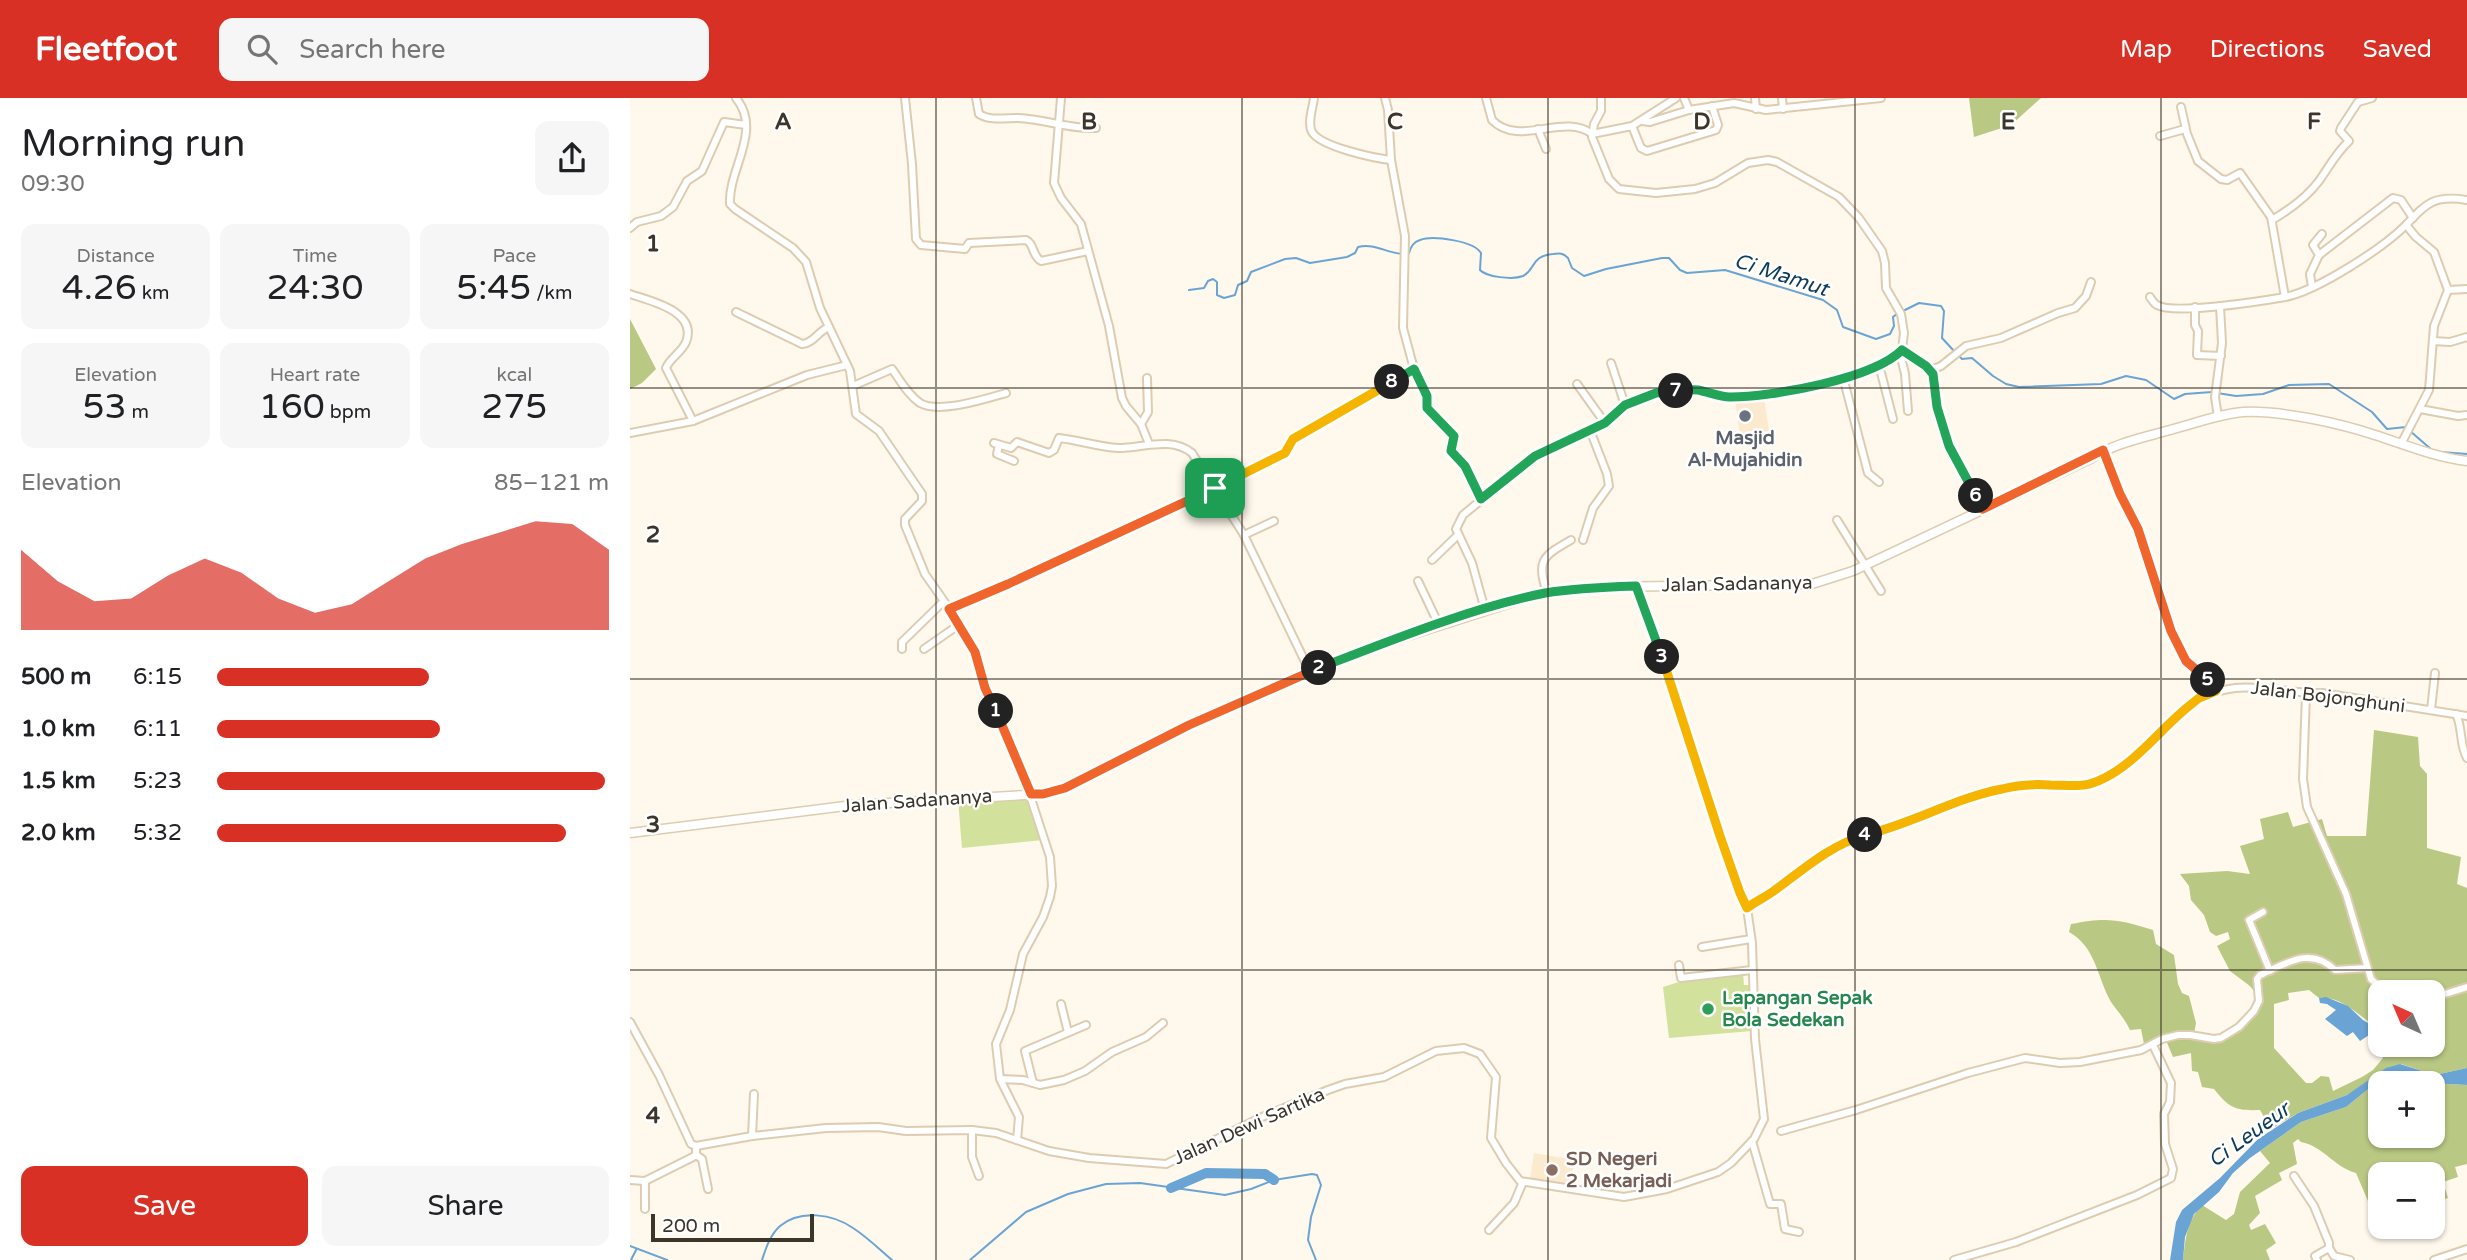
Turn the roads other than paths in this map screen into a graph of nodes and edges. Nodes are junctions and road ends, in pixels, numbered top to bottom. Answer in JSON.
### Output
{"nodes":[{"id":1,"x":736,"y":98,"type":"edge"},
{"id":2,"x":905,"y":98,"type":"edge"},
{"id":3,"x":976,"y":98,"type":"edge"},
{"id":4,"x":1061,"y":98,"type":"edge"},
{"id":5,"x":1314,"y":98,"type":"edge"},
{"id":6,"x":1385,"y":98,"type":"edge"},
{"id":7,"x":1486,"y":98,"type":"edge"},
{"id":8,"x":1601,"y":98,"type":"edge"},
{"id":9,"x":1676,"y":98,"type":"edge"},
{"id":10,"x":1684,"y":98,"type":"edge"},
{"id":11,"x":1755,"y":98,"type":"edge"},
{"id":12,"x":1782,"y":98,"type":"edge"},
{"id":13,"x":1881,"y":98,"type":"edge"},
{"id":14,"x":2372,"y":98,"type":"edge"},
{"id":15,"x":1858,"y":99,"type":"edge"},
{"id":16,"x":1834,"y":101,"type":"edge"},
{"id":17,"x":1807,"y":102,"type":"edge"},
{"id":18,"x":1712,"y":106,"type":"junction"},
{"id":19,"x":2181,"y":107,"type":"dead end"},
{"id":20,"x":1756,"y":109,"type":"junction"},
{"id":21,"x":1783,"y":109,"type":"junction"},
{"id":22,"x":1689,"y":110,"type":"junction"},
{"id":23,"x":1642,"y":121,"type":"junction"},
{"id":24,"x":746,"y":125,"type":"junction"},
{"id":25,"x":1058,"y":126,"type":"junction"},
{"id":26,"x":1632,"y":126,"type":"junction"},
{"id":27,"x":1096,"y":128,"type":"dead end"},
{"id":28,"x":1538,"y":129,"type":"junction"},
{"id":29,"x":2185,"y":129,"type":"junction"},
{"id":30,"x":1592,"y":134,"type":"junction"},
{"id":31,"x":2160,"y":136,"type":"dead end"},
{"id":32,"x":1546,"y":149,"type":"dead end"},
{"id":33,"x":1391,"y":160,"type":"junction"},
{"id":34,"x":2467,"y":200,"type":"edge"},
{"id":35,"x":2413,"y":218,"type":"junction"},
{"id":36,"x":2272,"y":220,"type":"junction"},
{"id":37,"x":2406,"y":225,"type":"junction"},
{"id":38,"x":630,"y":228,"type":"edge"},
{"id":39,"x":2322,"y":234,"type":"dead end"},
{"id":40,"x":1088,"y":251,"type":"junction"},
{"id":41,"x":2319,"y":255,"type":"junction"},
{"id":42,"x":2091,"y":282,"type":"dead end"},
{"id":43,"x":2312,"y":287,"type":"junction"},
{"id":44,"x":2467,"y":289,"type":"edge"},
{"id":45,"x":2448,"y":290,"type":"junction"},
{"id":46,"x":630,"y":294,"type":"edge"},
{"id":47,"x":2150,"y":297,"type":"dead end"},
{"id":48,"x":2285,"y":297,"type":"junction"},
{"id":49,"x":2220,"y":306,"type":"junction"},
{"id":50,"x":2195,"y":307,"type":"junction"},
{"id":51,"x":736,"y":312,"type":"dead end"},
{"id":52,"x":829,"y":327,"type":"junction"},
{"id":53,"x":2467,"y":337,"type":"edge"},
{"id":54,"x":2433,"y":341,"type":"junction"},
{"id":55,"x":1901,"y":351,"type":"junction"},
{"id":56,"x":2221,"y":356,"type":"junction"},
{"id":57,"x":1611,"y":363,"type":"dead end"},
{"id":58,"x":848,"y":365,"type":"junction"},
{"id":59,"x":1879,"y":365,"type":"junction"},
{"id":60,"x":1414,"y":369,"type":"junction"},
{"id":61,"x":1931,"y":370,"type":"junction"},
{"id":62,"x":1147,"y":377,"type":"dead end"},
{"id":63,"x":1843,"y":377,"type":"junction"},
{"id":64,"x":1577,"y":384,"type":"dead end"},
{"id":65,"x":853,"y":386,"type":"junction"},
{"id":66,"x":1006,"y":393,"type":"dead end"},
{"id":67,"x":1625,"y":405,"type":"junction"},
{"id":68,"x":2420,"y":409,"type":"junction"},
{"id":69,"x":1908,"y":411,"type":"dead end"},
{"id":70,"x":2467,"y":415,"type":"edge"},
{"id":71,"x":2218,"y":417,"type":"junction"},
{"id":72,"x":1893,"y":419,"type":"dead end"},
{"id":73,"x":693,"y":421,"type":"junction"},
{"id":74,"x":1605,"y":423,"type":"junction"},
{"id":75,"x":1141,"y":424,"type":"junction"},
{"id":76,"x":1590,"y":430,"type":"junction"},
{"id":77,"x":630,"y":433,"type":"edge"},
{"id":78,"x":1149,"y":444,"type":"junction"},
{"id":79,"x":2400,"y":444,"type":"junction"},
{"id":80,"x":2103,"y":450,"type":"junction"},
{"id":81,"x":1014,"y":461,"type":"dead end"},
{"id":82,"x":2467,"y":461,"type":"edge"},
{"id":83,"x":1879,"y":482,"type":"dead end"},
{"id":84,"x":1215,"y":488,"type":"junction"},
{"id":85,"x":1481,"y":499,"type":"junction"},
{"id":86,"x":1983,"y":509,"type":"junction"},
{"id":87,"x":1837,"y":520,"type":"dead end"},
{"id":88,"x":1274,"y":521,"type":"dead end"},
{"id":89,"x":1244,"y":535,"type":"junction"},
{"id":90,"x":1458,"y":535,"type":"junction"},
{"id":91,"x":1571,"y":540,"type":"dead end"},
{"id":92,"x":1583,"y":540,"type":"dead end"},
{"id":93,"x":1432,"y":560,"type":"dead end"},
{"id":94,"x":1865,"y":564,"type":"junction"},
{"id":95,"x":1418,"y":581,"type":"dead end"},
{"id":96,"x":1636,"y":586,"type":"junction"},
{"id":97,"x":1881,"y":590,"type":"dead end"},
{"id":98,"x":1547,"y":593,"type":"junction"},
{"id":99,"x":943,"y":601,"type":"junction"},
{"id":100,"x":949,"y":609,"type":"junction"},
{"id":101,"x":1485,"y":610,"type":"junction"},
{"id":102,"x":960,"y":624,"type":"junction"},
{"id":103,"x":1439,"y":625,"type":"junction"},
{"id":104,"x":902,"y":649,"type":"dead end"},
{"id":105,"x":924,"y":649,"type":"dead end"},
{"id":106,"x":1310,"y":672,"type":"junction"},
{"id":107,"x":2435,"y":673,"type":"dead end"},
{"id":108,"x":2216,"y":691,"type":"junction"},
{"id":109,"x":2306,"y":694,"type":"junction"},
{"id":110,"x":2431,"y":710,"type":"junction"},
{"id":111,"x":2456,"y":714,"type":"junction"},
{"id":112,"x":2467,"y":716,"type":"edge"},
{"id":113,"x":2467,"y":758,"type":"edge"},
{"id":114,"x":1031,"y":794,"type":"junction"},
{"id":115,"x":630,"y":833,"type":"edge"},
{"id":116,"x":1747,"y":908,"type":"junction"},
{"id":117,"x":2263,"y":912,"type":"dead end"},
{"id":118,"x":1751,"y":939,"type":"junction"},
{"id":119,"x":1702,"y":947,"type":"dead end"},
{"id":120,"x":1679,"y":965,"type":"dead end"},
{"id":121,"x":2367,"y":968,"type":"junction"},
{"id":122,"x":1752,"y":970,"type":"junction"},
{"id":123,"x":2270,"y":971,"type":"junction"},
{"id":124,"x":2373,"y":980,"type":"edge"},
{"id":125,"x":2467,"y":987,"type":"edge"},
{"id":126,"x":2445,"y":994,"type":"edge"},
{"id":127,"x":1061,"y":1004,"type":"dead end"},
{"id":128,"x":630,"y":1021,"type":"edge"},
{"id":129,"x":1163,"y":1023,"type":"dead end"},
{"id":130,"x":1086,"y":1025,"type":"dead end"},
{"id":131,"x":1068,"y":1032,"type":"junction"},
{"id":132,"x":2153,"y":1045,"type":"junction"},
{"id":133,"x":1000,"y":1079,"type":"junction"},
{"id":134,"x":1033,"y":1083,"type":"junction"},
{"id":135,"x":754,"y":1094,"type":"dead end"},
{"id":136,"x":972,"y":1130,"type":"junction"},
{"id":137,"x":1781,"y":1131,"type":"dead end"},
{"id":138,"x":752,"y":1136,"type":"junction"},
{"id":139,"x":1017,"y":1140,"type":"junction"},
{"id":140,"x":1752,"y":1141,"type":"junction"},
{"id":141,"x":696,"y":1146,"type":"junction"},
{"id":142,"x":696,"y":1155,"type":"junction"},
{"id":143,"x":979,"y":1176,"type":"dead end"},
{"id":144,"x":2294,"y":1176,"type":"dead end"},
{"id":145,"x":630,"y":1180,"type":"edge"},
{"id":146,"x":645,"y":1181,"type":"junction"},
{"id":147,"x":1523,"y":1182,"type":"junction"},
{"id":148,"x":708,"y":1189,"type":"dead end"},
{"id":149,"x":645,"y":1209,"type":"dead end"},
{"id":150,"x":1489,"y":1230,"type":"dead end"},
{"id":151,"x":1799,"y":1232,"type":"dead end"},
{"id":152,"x":2329,"y":1248,"type":"junction"},
{"id":153,"x":2467,"y":1249,"type":"edge"},
{"id":154,"x":1954,"y":1260,"type":"edge"},
{"id":155,"x":2317,"y":1260,"type":"edge"},
{"id":156,"x":2350,"y":1260,"type":"edge"},
{"id":157,"x":2434,"y":1260,"type":"edge"}],
"edges":[{"from":1,"to":24,"type":"street"},
{"from":2,"to":40,"type":"street"},
{"from":3,"to":25,"type":"street"},
{"from":4,"to":25,"type":"street"},
{"from":5,"to":33,"type":"street"},
{"from":6,"to":33,"type":"street"},
{"from":7,"to":28,"type":"street"},
{"from":8,"to":30,"type":"street"},
{"from":9,"to":23,"type":"street"},
{"from":10,"to":22,"type":"street"},
{"from":11,"to":20,"type":"street"},
{"from":12,"to":21,"type":"street"},
{"from":13,"to":15,"type":"street"},
{"from":14,"to":36,"type":"street"},
{"from":15,"to":16,"type":"street"},
{"from":16,"to":17,"type":"street"},
{"from":17,"to":21,"type":"street"},
{"from":18,"to":20,"type":"street"},
{"from":18,"to":22,"type":"street"},
{"from":18,"to":26,"type":"street"},
{"from":19,"to":29,"type":"street"},
{"from":20,"to":21,"type":"street"},
{"from":22,"to":23,"type":"street"},
{"from":23,"to":26,"type":"street"},
{"from":24,"to":38,"type":"street"},
{"from":24,"to":52,"type":"street"},
{"from":25,"to":27,"type":"street"},
{"from":25,"to":40,"type":"street"},
{"from":26,"to":30,"type":"street"},
{"from":28,"to":30,"type":"street"},
{"from":28,"to":32,"type":"street"},
{"from":29,"to":31,"type":"street"},
{"from":29,"to":36,"type":"street"},
{"from":30,"to":55,"type":"street"},
{"from":33,"to":60,"type":"street"},
{"from":34,"to":35,"type":"street"},
{"from":35,"to":37,"type":"street"},
{"from":35,"to":41,"type":"street"},
{"from":36,"to":48,"type":"street"},
{"from":37,"to":43,"type":"street"},
{"from":37,"to":45,"type":"street"},
{"from":39,"to":41,"type":"street"},
{"from":40,"to":75,"type":"street"},
{"from":41,"to":43,"type":"street"},
{"from":42,"to":61,"type":"street"},
{"from":43,"to":48,"type":"street"},
{"from":44,"to":45,"type":"street"},
{"from":45,"to":54,"type":"street"},
{"from":46,"to":73,"type":"street"},
{"from":47,"to":50,"type":"street"},
{"from":48,"to":49,"type":"street"},
{"from":49,"to":50,"type":"street"},
{"from":49,"to":56,"type":"street"},
{"from":50,"to":56,"type":"street"},
{"from":51,"to":52,"type":"street"},
{"from":52,"to":58,"type":"street"},
{"from":53,"to":54,"type":"street"},
{"from":54,"to":68,"type":"street"},
{"from":55,"to":59,"type":"street"},
{"from":55,"to":61,"type":"street"},
{"from":55,"to":69,"type":"street"},
{"from":56,"to":71,"type":"street"},
{"from":57,"to":67,"type":"street"},
{"from":58,"to":65,"type":"street"},
{"from":58,"to":73,"type":"street"},
{"from":59,"to":63,"type":"street"},
{"from":59,"to":72,"type":"street"},
{"from":60,"to":84,"type":"street"},
{"from":60,"to":85,"type":"street"},
{"from":61,"to":86,"type":"street"},
{"from":62,"to":75,"type":"street"},
{"from":63,"to":67,"type":"street"},
{"from":63,"to":83,"type":"street"},
{"from":64,"to":74,"type":"street"},
{"from":65,"to":66,"type":"street"},
{"from":65,"to":99,"type":"street"},
{"from":67,"to":74,"type":"street"},
{"from":68,"to":70,"type":"street"},
{"from":68,"to":79,"type":"street"},
{"from":71,"to":79,"type":"street","name":"Jalan Sadananya"},
{"from":71,"to":80,"type":"street","name":"Jalan Sadananya"},
{"from":73,"to":77,"type":"street"},
{"from":74,"to":76,"type":"street"},
{"from":75,"to":78,"type":"street"},
{"from":76,"to":85,"type":"street"},
{"from":76,"to":92,"type":"street"},
{"from":78,"to":81,"type":"street"},
{"from":78,"to":84,"type":"street"},
{"from":79,"to":82,"type":"street","name":"Jalan Sadananya"},
{"from":80,"to":86,"type":"street","name":"Jalan Sadananya"},
{"from":80,"to":108,"type":"street"},
{"from":84,"to":89,"type":"street"},
{"from":84,"to":100,"type":"street"},
{"from":85,"to":90,"type":"street"},
{"from":86,"to":94,"type":"street","name":"Jalan Sadananya"},
{"from":87,"to":94,"type":"street"},
{"from":88,"to":89,"type":"street"},
{"from":89,"to":106,"type":"street"},
{"from":90,"to":93,"type":"street"},
{"from":90,"to":101,"type":"street"},
{"from":91,"to":98,"type":"street"},
{"from":94,"to":96,"type":"street","name":"Jalan Sadananya"},
{"from":94,"to":97,"type":"street"},
{"from":95,"to":103,"type":"street"},
{"from":96,"to":98,"type":"street","name":"Jalan Sadananya"},
{"from":96,"to":116,"type":"street"},
{"from":98,"to":101,"type":"street","name":"Jalan Sadananya"},
{"from":99,"to":100,"type":"street"},
{"from":99,"to":104,"type":"street"},
{"from":100,"to":102,"type":"street"},
{"from":101,"to":103,"type":"street","name":"Jalan Sadananya"},
{"from":102,"to":105,"type":"street"},
{"from":102,"to":114,"type":"street"},
{"from":103,"to":106,"type":"street","name":"Jalan Sadananya"},
{"from":106,"to":114,"type":"street","name":"Jalan Sadananya"},
{"from":107,"to":110,"type":"street"},
{"from":108,"to":109,"type":"street","name":"Jalan Bojonghuni"},
{"from":108,"to":116,"type":"street","name":"Jalan Bojonghuni"},
{"from":109,"to":110,"type":"street","name":"Jalan Bojonghuni"},
{"from":109,"to":121,"type":"street"},
{"from":110,"to":111,"type":"street","name":"Jalan Bojonghuni"},
{"from":111,"to":112,"type":"street","name":"Jalan Bojonghuni"},
{"from":111,"to":113,"type":"street"},
{"from":114,"to":115,"type":"street","name":"Jalan Sadananya"},
{"from":114,"to":133,"type":"street"},
{"from":116,"to":118,"type":"street"},
{"from":117,"to":123,"type":"street"},
{"from":118,"to":119,"type":"street"},
{"from":118,"to":122,"type":"street"},
{"from":120,"to":122,"type":"street"},
{"from":121,"to":123,"type":"street"},
{"from":121,"to":124,"type":"street"},
{"from":122,"to":140,"type":"street"},
{"from":123,"to":132,"type":"street"},
{"from":125,"to":126,"type":"street"},
{"from":127,"to":131,"type":"street"},
{"from":128,"to":141,"type":"street"},
{"from":129,"to":134,"type":"street"},
{"from":130,"to":131,"type":"street"},
{"from":131,"to":134,"type":"street"},
{"from":132,"to":137,"type":"street"},
{"from":132,"to":154,"type":"street"},
{"from":133,"to":134,"type":"street"},
{"from":133,"to":139,"type":"street"},
{"from":135,"to":138,"type":"street"},
{"from":136,"to":138,"type":"street","name":"Jalan Dewi Sartika"},
{"from":136,"to":139,"type":"street","name":"Jalan Dewi Sartika"},
{"from":136,"to":143,"type":"street"},
{"from":138,"to":141,"type":"street","name":"Jalan Dewi Sartika"},
{"from":139,"to":147,"type":"street","name":"Jalan Dewi Sartika"},
{"from":140,"to":147,"type":"street"},
{"from":140,"to":151,"type":"street"},
{"from":141,"to":142,"type":"street"},
{"from":142,"to":146,"type":"street"},
{"from":142,"to":148,"type":"street"},
{"from":144,"to":152,"type":"street"},
{"from":145,"to":146,"type":"street"},
{"from":146,"to":149,"type":"street"},
{"from":147,"to":150,"type":"street"},
{"from":152,"to":155,"type":"street"},
{"from":152,"to":156,"type":"street"},
{"from":153,"to":157,"type":"street"}]}
